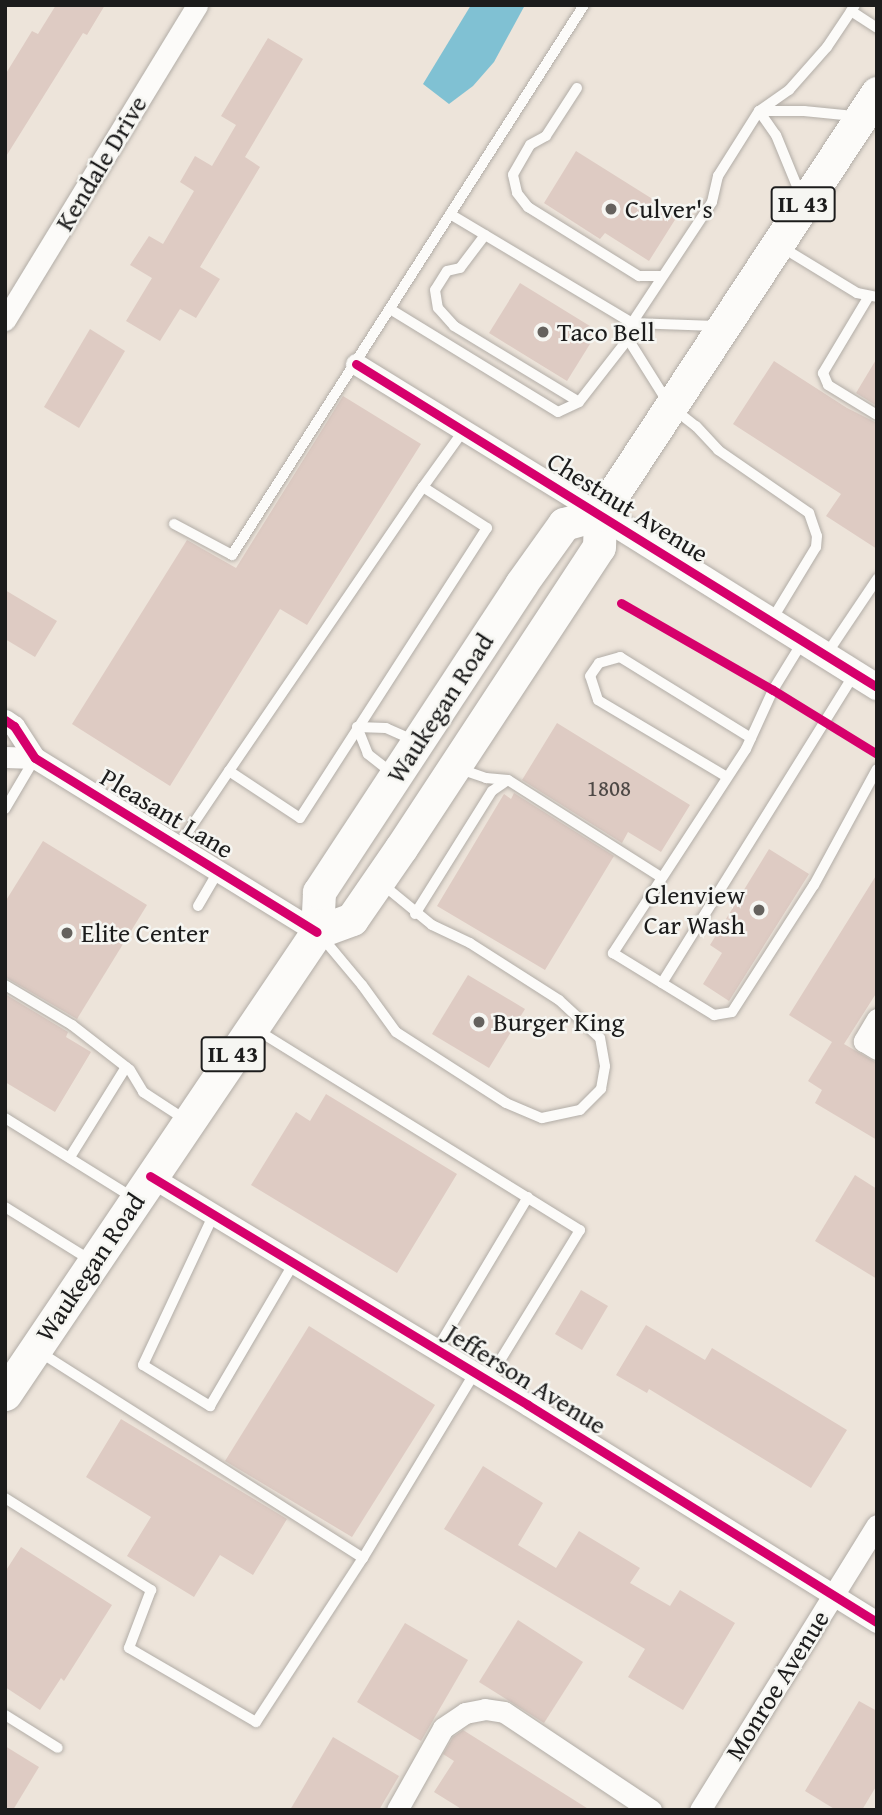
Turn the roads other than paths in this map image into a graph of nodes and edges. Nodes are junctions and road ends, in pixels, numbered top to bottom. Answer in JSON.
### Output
{"nodes":[{"id":1,"x":197,"y":5,"type":"edge"},
{"id":2,"x":584,"y":5,"type":"edge"},
{"id":3,"x":853,"y":8,"type":"edge"},
{"id":4,"x":877,"y":28,"type":"edge"},
{"id":5,"x":577,"y":88,"type":"dead end"},
{"id":6,"x":872,"y":102,"type":"edge"},
{"id":7,"x":759,"y":111,"type":"junction"},
{"id":8,"x":804,"y":203,"type":"junction"},
{"id":9,"x":450,"y":214,"type":"junction"},
{"id":10,"x":485,"y":235,"type":"junction"},
{"id":11,"x":777,"y":244,"type":"junction"},
{"id":12,"x":662,"y":276,"type":"junction"},
{"id":13,"x":873,"y":297,"type":"edge"},
{"id":14,"x":390,"y":309,"type":"junction"},
{"id":15,"x":5,"y":320,"type":"edge"},
{"id":16,"x":632,"y":323,"type":"junction"},
{"id":17,"x":723,"y":327,"type":"junction"},
{"id":18,"x":628,"y":338,"type":"junction"},
{"id":19,"x":356,"y":364,"type":"junction"},
{"id":20,"x":579,"y":402,"type":"junction"},
{"id":21,"x":670,"y":406,"type":"junction"},
{"id":22,"x":877,"y":415,"type":"edge"},
{"id":23,"x":464,"y":430,"type":"junction"},
{"id":24,"x":423,"y":487,"type":"junction"},
{"id":25,"x":600,"y":514,"type":"junction"},
{"id":26,"x":174,"y":524,"type":"dead end"},
{"id":27,"x":877,"y":579,"type":"edge"},
{"id":28,"x":771,"y":621,"type":"junction"},
{"id":29,"x":803,"y":641,"type":"junction"},
{"id":30,"x":826,"y":655,"type":"junction"},
{"id":31,"x":866,"y":680,"type":"edge"},
{"id":32,"x":5,"y":720,"type":"edge"},
{"id":33,"x":357,"y":727,"type":"junction"},
{"id":34,"x":751,"y":738,"type":"junction"},
{"id":35,"x":417,"y":742,"type":"junction"},
{"id":36,"x":5,"y":757,"type":"edge"},
{"id":37,"x":35,"y":758,"type":"junction"},
{"id":38,"x":454,"y":767,"type":"junction"},
{"id":39,"x":877,"y":769,"type":"edge"},
{"id":40,"x":229,"y":771,"type":"junction"},
{"id":41,"x":396,"y":776,"type":"junction"},
{"id":42,"x":727,"y":777,"type":"junction"},
{"id":43,"x":508,"y":780,"type":"junction"},
{"id":44,"x":5,"y":809,"type":"edge"},
{"id":45,"x":178,"y":845,"type":"junction"},
{"id":46,"x":219,"y":870,"type":"junction"},
{"id":47,"x":661,"y":877,"type":"junction"},
{"id":48,"x":378,"y":882,"type":"junction"},
{"id":49,"x":198,"y":906,"type":"dead end"},
{"id":50,"x":415,"y":914,"type":"junction"},
{"id":51,"x":317,"y":932,"type":"junction"},
{"id":52,"x":662,"y":982,"type":"junction"},
{"id":53,"x":5,"y":985,"type":"edge"},
{"id":54,"x":877,"y":1019,"type":"edge"},
{"id":55,"x":252,"y":1027,"type":"junction"},
{"id":56,"x":877,"y":1049,"type":"edge"},
{"id":57,"x":126,"y":1067,"type":"junction"},
{"id":58,"x":5,"y":1118,"type":"edge"},
{"id":59,"x":187,"y":1121,"type":"junction"},
{"id":60,"x":70,"y":1157,"type":"junction"},
{"id":61,"x":142,"y":1187,"type":"junction"},
{"id":62,"x":528,"y":1197,"type":"junction"},
{"id":63,"x":5,"y":1207,"type":"edge"},
{"id":64,"x":214,"y":1214,"type":"junction"},
{"id":65,"x":93,"y":1262,"type":"junction"},
{"id":66,"x":294,"y":1263,"type":"junction"},
{"id":67,"x":437,"y":1349,"type":"junction"},
{"id":68,"x":16,"y":1371,"type":"edge"},
{"id":69,"x":481,"y":1376,"type":"junction"},
{"id":70,"x":5,"y":1498,"type":"edge"},
{"id":71,"x":877,"y":1525,"type":"edge"},
{"id":72,"x":363,"y":1558,"type":"junction"},
{"id":73,"x":833,"y":1595,"type":"junction"},
{"id":74,"x":877,"y":1622,"type":"edge"},
{"id":75,"x":5,"y":1715,"type":"edge"},
{"id":76,"x":58,"y":1748,"type":"dead end"},
{"id":77,"x":397,"y":1810,"type":"edge"},
{"id":78,"x":651,"y":1810,"type":"edge"},
{"id":79,"x":700,"y":1810,"type":"edge"}],
"edges":[{"from":1,"to":15,"type":"street","name":"Kendale Drive"},
{"from":2,"to":9,"type":"lane"},
{"from":3,"to":4,"type":"lane"},
{"from":3,"to":7,"type":"lane"},
{"from":5,"to":12,"type":"lane"},
{"from":6,"to":7,"type":"lane"},
{"from":6,"to":8,"type":"main road","name":"Waukegan Road","number":"IL 43"},
{"from":7,"to":8,"type":"lane"},
{"from":7,"to":12,"type":"lane"},
{"from":8,"to":11,"type":"main road","name":"Waukegan Road","number":"IL 43"},
{"from":9,"to":10,"type":"lane"},
{"from":9,"to":14,"type":"lane"},
{"from":10,"to":16,"type":"lane"},
{"from":10,"to":20,"type":"lane"},
{"from":11,"to":13,"type":"lane"},
{"from":11,"to":17,"type":"main road","name":"Waukegan Road","number":"IL 43"},
{"from":12,"to":16,"type":"lane"},
{"from":13,"to":22,"type":"lane"},
{"from":14,"to":19,"type":"lane"},
{"from":14,"to":20,"type":"lane"},
{"from":16,"to":17,"type":"lane"},
{"from":16,"to":18,"type":"lane"},
{"from":17,"to":21,"type":"main road","name":"Waukegan Road","number":"IL 43"},
{"from":18,"to":20,"type":"lane"},
{"from":18,"to":21,"type":"lane"},
{"from":19,"to":23,"type":"street","name":"Chestnut Avenue"},
{"from":19,"to":26,"type":"lane"},
{"from":21,"to":25,"type":"main road","name":"Waukegan Road","number":"IL 43"},
{"from":21,"to":28,"type":"lane"},
{"from":23,"to":24,"type":"lane"},
{"from":23,"to":25,"type":"street","name":"Chestnut Avenue"},
{"from":24,"to":33,"type":"lane"},
{"from":24,"to":40,"type":"lane"},
{"from":25,"to":28,"type":"street","name":"Chestnut Avenue"},
{"from":25,"to":35,"type":"main road","name":"Waukegan Road"},
{"from":25,"to":38,"type":"main road","name":"Waukegan Road","number":"IL 43"},
{"from":27,"to":30,"type":"lane"},
{"from":28,"to":29,"type":"street","name":"Chestnut Avenue"},
{"from":29,"to":30,"type":"street","name":"Chestnut Avenue"},
{"from":29,"to":34,"type":"lane"},
{"from":30,"to":31,"type":"street","name":"Chestnut Avenue"},
{"from":31,"to":52,"type":"lane"},
{"from":32,"to":37,"type":"street","name":"Pleasant Lane"},
{"from":33,"to":35,"type":"lane"},
{"from":33,"to":40,"type":"lane"},
{"from":33,"to":41,"type":"lane"},
{"from":34,"to":42,"type":"lane"},
{"from":34,"to":42,"type":"lane"},
{"from":35,"to":41,"type":"main road","name":"Waukegan Road"},
{"from":36,"to":37,"type":"street","name":"Pleasant Lane"},
{"from":37,"to":44,"type":"lane"},
{"from":37,"to":45,"type":"street","name":"Pleasant Lane"},
{"from":38,"to":43,"type":"lane"},
{"from":38,"to":48,"type":"main road","name":"Waukegan Road","number":"IL 43"},
{"from":39,"to":52,"type":"lane"},
{"from":40,"to":45,"type":"lane"},
{"from":41,"to":51,"type":"main road","name":"Waukegan Road"},
{"from":42,"to":47,"type":"lane"},
{"from":43,"to":47,"type":"lane"},
{"from":43,"to":50,"type":"lane"},
{"from":45,"to":46,"type":"street","name":"Pleasant Lane"},
{"from":46,"to":49,"type":"lane"},
{"from":46,"to":51,"type":"street","name":"Pleasant Lane"},
{"from":47,"to":52,"type":"lane"},
{"from":48,"to":50,"type":"lane"},
{"from":48,"to":51,"type":"main road","name":"Waukegan Road","number":"IL 43"},
{"from":50,"to":51,"type":"lane"},
{"from":51,"to":55,"type":"main road","name":"Waukegan Road","number":"IL 43"},
{"from":53,"to":57,"type":"lane"},
{"from":54,"to":56,"type":"street"},
{"from":55,"to":59,"type":"main road","name":"Waukegan Road","number":"IL 43"},
{"from":55,"to":62,"type":"lane"},
{"from":57,"to":59,"type":"lane"},
{"from":57,"to":60,"type":"lane"},
{"from":58,"to":60,"type":"lane"},
{"from":59,"to":61,"type":"main road","name":"Waukegan Road","number":"IL 43"},
{"from":60,"to":61,"type":"lane"},
{"from":61,"to":64,"type":"street","name":"Jefferson Avenue"},
{"from":61,"to":65,"type":"main road","name":"Waukegan Road","number":"IL 43"},
{"from":62,"to":67,"type":"lane"},
{"from":62,"to":69,"type":"lane"},
{"from":63,"to":65,"type":"lane"},
{"from":64,"to":66,"type":"street","name":"Jefferson Avenue"},
{"from":64,"to":66,"type":"lane"},
{"from":65,"to":68,"type":"main road","name":"Waukegan Road","number":"IL 43"},
{"from":66,"to":67,"type":"street","name":"Jefferson Avenue"},
{"from":67,"to":69,"type":"street","name":"Jefferson Avenue"},
{"from":68,"to":72,"type":"lane"},
{"from":69,"to":72,"type":"lane"},
{"from":69,"to":73,"type":"street","name":"Jefferson Avenue"},
{"from":70,"to":72,"type":"lane"},
{"from":71,"to":73,"type":"street","name":"Monroe Avenue"},
{"from":73,"to":74,"type":"street","name":"Jefferson Avenue"},
{"from":73,"to":79,"type":"street","name":"Monroe Avenue"},
{"from":75,"to":76,"type":"lane"},
{"from":77,"to":78,"type":"street"}]}
